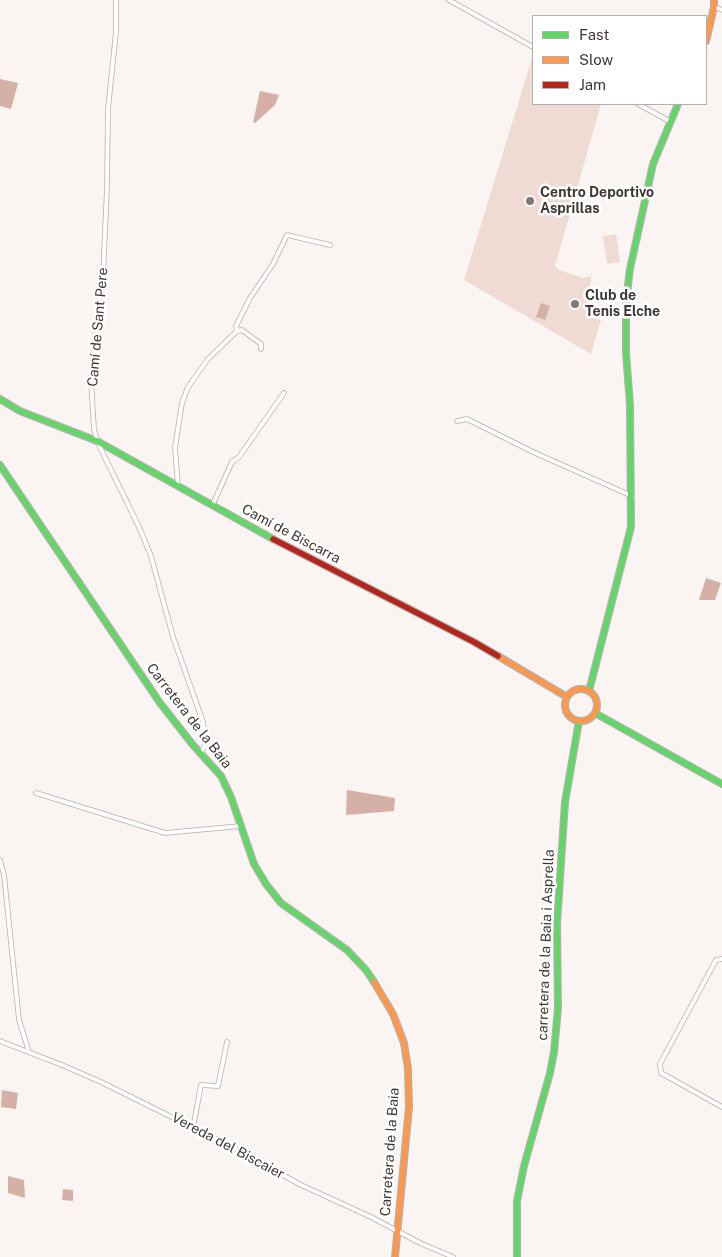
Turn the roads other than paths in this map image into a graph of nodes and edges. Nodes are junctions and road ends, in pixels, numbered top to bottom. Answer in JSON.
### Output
{"nodes":[{"id":1,"x":116,"y":0,"type":"edge"},
{"id":2,"x":450,"y":0,"type":"edge"},
{"id":3,"x":714,"y":3,"type":"edge"},
{"id":4,"x":722,"y":10,"type":"edge"},
{"id":5,"x":707,"y":36,"type":"edge"},
{"id":6,"x":532,"y":45,"type":"edge"},
{"id":7,"x":640,"y":105,"type":"edge"},
{"id":8,"x":678,"y":105,"type":"edge"},
{"id":9,"x":671,"y":122,"type":"junction"},
{"id":10,"x":330,"y":245,"type":"dead end"},
{"id":11,"x":237,"y":331,"type":"junction"},
{"id":12,"x":261,"y":349,"type":"dead end"},
{"id":13,"x":284,"y":393,"type":"dead end"},
{"id":14,"x":0,"y":399,"type":"edge"},
{"id":15,"x":457,"y":421,"type":"dead end"},
{"id":16,"x":97,"y":441,"type":"junction"},
{"id":17,"x":0,"y":465,"type":"edge"},
{"id":18,"x":178,"y":487,"type":"junction"},
{"id":19,"x":632,"y":496,"type":"junction"},
{"id":20,"x":212,"y":506,"type":"junction"},
{"id":21,"x":589,"y":692,"type":"junction"},
{"id":22,"x":567,"y":697,"type":"junction"},
{"id":23,"x":595,"y":713,"type":"junction"},
{"id":24,"x":579,"y":722,"type":"junction"},
{"id":25,"x":201,"y":753,"type":"junction"},
{"id":26,"x":722,"y":784,"type":"edge"},
{"id":27,"x":36,"y":793,"type":"dead end"},
{"id":28,"x":241,"y":826,"type":"junction"},
{"id":29,"x":0,"y":860,"type":"edge"},
{"id":30,"x":722,"y":959,"type":"edge"},
{"id":31,"x":0,"y":1041,"type":"edge"},
{"id":32,"x":227,"y":1042,"type":"dead end"},
{"id":33,"x":29,"y":1052,"type":"junction"},
{"id":34,"x":722,"y":1106,"type":"edge"},
{"id":35,"x":193,"y":1128,"type":"junction"},
{"id":36,"x":397,"y":1231,"type":"junction"},
{"id":37,"x":395,"y":1257,"type":"edge"},
{"id":38,"x":453,"y":1257,"type":"edge"},
{"id":39,"x":517,"y":1257,"type":"edge"}],
"edges":[{"from":1,"to":16,"type":"street","name":"Camí de Sant Pere"},
{"from":2,"to":6,"type":"street"},
{"from":3,"to":4,"type":"street"},
{"from":3,"to":5,"type":"main road"},
{"from":7,"to":9,"type":"street"},
{"from":8,"to":9,"type":"main road"},
{"from":9,"to":19,"type":"main road"},
{"from":10,"to":11,"type":"street"},
{"from":11,"to":12,"type":"street"},
{"from":11,"to":18,"type":"street"},
{"from":13,"to":20,"type":"street"},
{"from":14,"to":16,"type":"main road","name":"Camí de Biscarra"},
{"from":15,"to":19,"type":"street"},
{"from":16,"to":18,"type":"main road","name":"Camí de Biscarra"},
{"from":16,"to":25,"type":"street","name":"Camí de Sant Pere"},
{"from":17,"to":25,"type":"main road","name":"Carretera de la Baia"},
{"from":18,"to":20,"type":"main road","name":"Camí de Biscarra"},
{"from":19,"to":21,"type":"main road"},
{"from":20,"to":22,"type":"main road","name":"Camí de Biscarra"},
{"from":21,"to":22,"type":"main road"},
{"from":21,"to":23,"type":"main road"},
{"from":22,"to":24,"type":"main road"},
{"from":23,"to":24,"type":"main road"},
{"from":23,"to":26,"type":"main road"},
{"from":24,"to":39,"type":"main road","name":"carretera de la Baia i Asprella"},
{"from":25,"to":28,"type":"main road","name":"Carretera de la Baia"},
{"from":27,"to":28,"type":"street"},
{"from":28,"to":36,"type":"main road","name":"Carretera de la Baia"},
{"from":29,"to":33,"type":"street"},
{"from":30,"to":34,"type":"street"},
{"from":31,"to":33,"type":"street","name":"Vereda del Biscaier"},
{"from":32,"to":35,"type":"street"},
{"from":33,"to":35,"type":"street","name":"Vereda del Biscaier"},
{"from":35,"to":36,"type":"street","name":"Vereda del Biscaier"},
{"from":36,"to":37,"type":"main road","name":"Carretera de la Baia"},
{"from":36,"to":38,"type":"street","name":"Vereda del Biscaier"}]}
